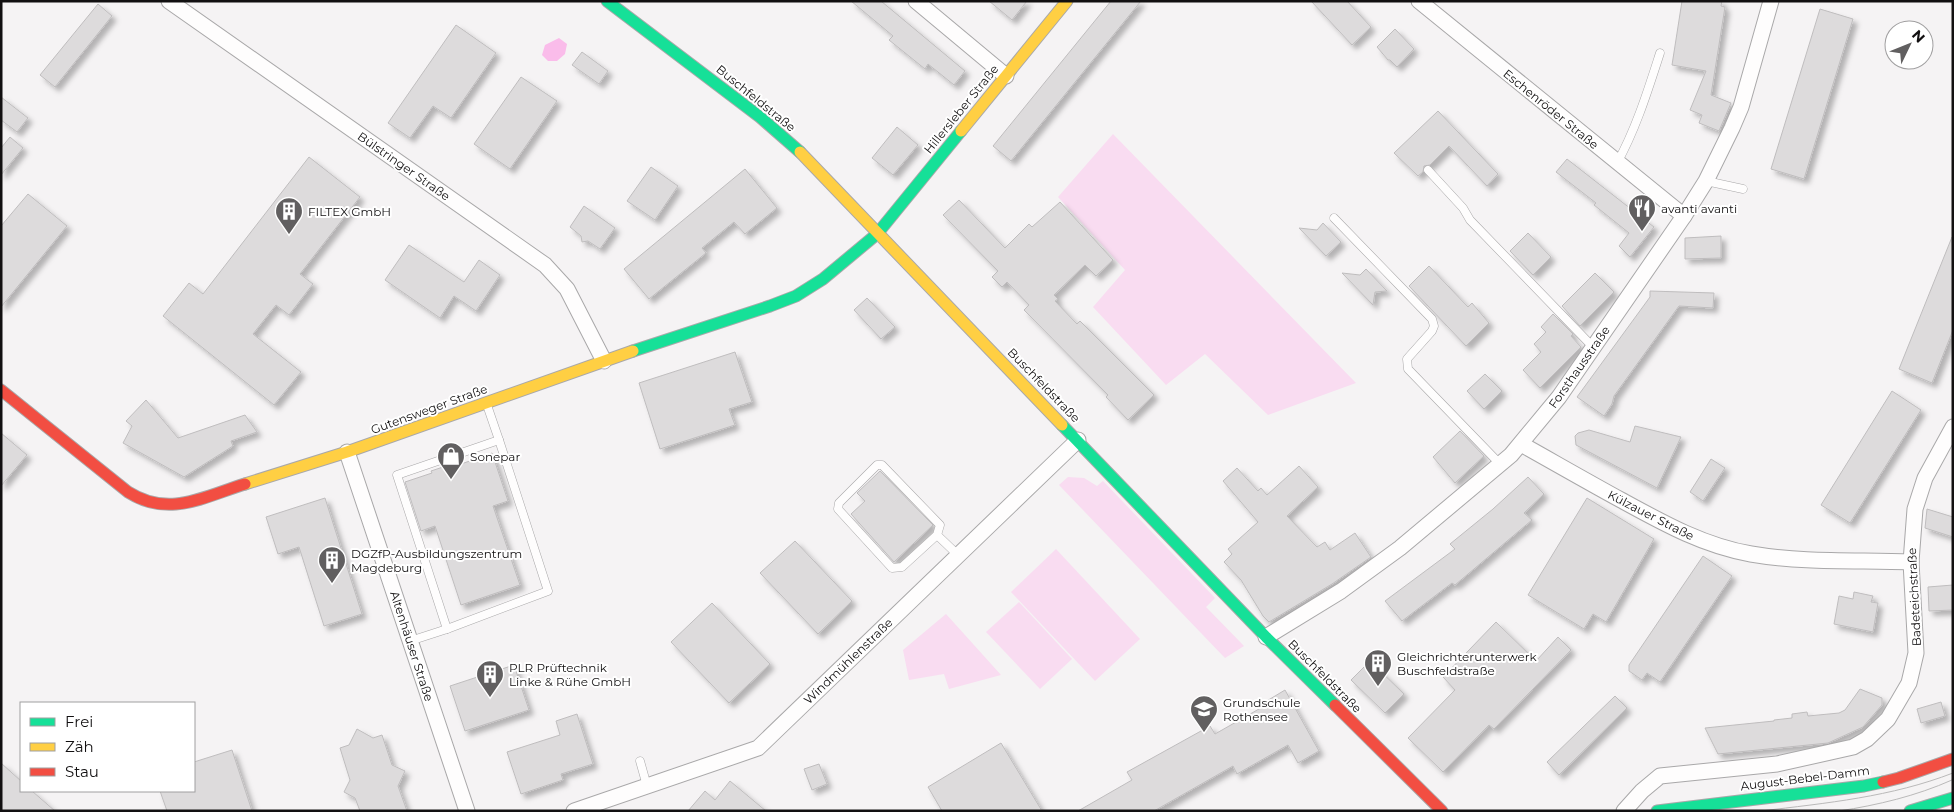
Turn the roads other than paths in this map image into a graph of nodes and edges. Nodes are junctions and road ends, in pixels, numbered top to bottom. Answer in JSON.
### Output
{"nodes":[{"id":1,"x":169,"y":1,"type":"edge"},
{"id":2,"x":607,"y":1,"type":"edge"},
{"id":3,"x":916,"y":1,"type":"edge"},
{"id":4,"x":1067,"y":1,"type":"edge"},
{"id":5,"x":1418,"y":1,"type":"edge"},
{"id":6,"x":1770,"y":1,"type":"edge"},
{"id":7,"x":1660,"y":53,"type":"dead end"},
{"id":8,"x":1006,"y":76,"type":"junction"},
{"id":9,"x":1617,"y":163,"type":"junction"},
{"id":10,"x":1428,"y":170,"type":"dead end"},
{"id":11,"x":1706,"y":181,"type":"junction"},
{"id":12,"x":1743,"y":189,"type":"dead end"},
{"id":13,"x":1684,"y":216,"type":"junction"},
{"id":14,"x":1334,"y":218,"type":"dead end"},
{"id":15,"x":877,"y":234,"type":"junction"},
{"id":16,"x":1594,"y":347,"type":"junction"},
{"id":17,"x":604,"y":361,"type":"junction"},
{"id":18,"x":1,"y":390,"type":"edge"},
{"id":19,"x":486,"y":403,"type":"junction"},
{"id":20,"x":1953,"y":427,"type":"edge"},
{"id":21,"x":499,"y":440,"type":"junction"},
{"id":22,"x":1078,"y":440,"type":"junction"},
{"id":23,"x":1521,"y":444,"type":"junction"},
{"id":24,"x":348,"y":452,"type":"junction"},
{"id":25,"x":1500,"y":464,"type":"junction"},
{"id":26,"x":937,"y":535,"type":"junction"},
{"id":27,"x":958,"y":555,"type":"junction"},
{"id":28,"x":1911,"y":562,"type":"junction"},
{"id":29,"x":447,"y":629,"type":"junction"},
{"id":30,"x":1266,"y":637,"type":"junction"},
{"id":31,"x":410,"y":641,"type":"junction"},
{"id":32,"x":1953,"y":759,"type":"edge"},
{"id":33,"x":640,"y":761,"type":"dead end"},
{"id":34,"x":648,"y":786,"type":"junction"},
{"id":35,"x":1953,"y":798,"type":"edge"},
{"id":36,"x":467,"y":811,"type":"edge"},
{"id":37,"x":574,"y":811,"type":"edge"},
{"id":38,"x":1442,"y":811,"type":"edge"},
{"id":39,"x":1624,"y":811,"type":"edge"},
{"id":40,"x":1657,"y":811,"type":"edge"},
{"id":41,"x":1910,"y":811,"type":"edge"}],
"edges":[{"from":1,"to":17,"type":"street","name":"Bülstringer Straße"},
{"from":2,"to":15,"type":"street","name":"Buschfeldstraße"},
{"from":3,"to":8,"type":"street"},
{"from":4,"to":8,"type":"street","name":"Hillersleber Straße"},
{"from":5,"to":9,"type":"street","name":"Eschenröder Straße"},
{"from":6,"to":11,"type":"street","name":"Forsthausstraße"},
{"from":7,"to":9,"type":"lane"},
{"from":8,"to":15,"type":"street","name":"Hillersleber Straße"},
{"from":9,"to":13,"type":"street","name":"Eschenröder Straße"},
{"from":10,"to":16,"type":"lane"},
{"from":11,"to":12,"type":"lane"},
{"from":11,"to":13,"type":"street","name":"Forsthausstraße"},
{"from":13,"to":16,"type":"street","name":"Forsthausstraße"},
{"from":14,"to":25,"type":"lane"},
{"from":15,"to":17,"type":"street","name":"Gutensweger Straße"},
{"from":15,"to":22,"type":"street","name":"Buschfeldstraße"},
{"from":16,"to":23,"type":"street","name":"Forsthausstraße"},
{"from":17,"to":19,"type":"street","name":"Gutensweger Straße"},
{"from":18,"to":24,"type":"street","name":"Gutensweger Straße"},
{"from":19,"to":21,"type":"lane"},
{"from":19,"to":24,"type":"street","name":"Gutensweger Straße"},
{"from":20,"to":28,"type":"street","name":"Badeteichstraße"},
{"from":21,"to":29,"type":"lane"},
{"from":21,"to":29,"type":"lane"},
{"from":22,"to":27,"type":"street","name":"Windmühlenstraße"},
{"from":22,"to":30,"type":"street","name":"Buschfeldstraße"},
{"from":23,"to":25,"type":"street","name":"Forsthausstraße"},
{"from":23,"to":28,"type":"street","name":"Külzauer Straße"},
{"from":24,"to":31,"type":"street","name":"Altenhäuser Straße"},
{"from":25,"to":30,"type":"street","name":"Forsthausstraße"},
{"from":26,"to":26,"type":"lane"},
{"from":26,"to":27,"type":"lane"},
{"from":27,"to":34,"type":"street","name":"Windmühlenstraße"},
{"from":28,"to":39,"type":"street","name":"Badeteichstraße"},
{"from":29,"to":31,"type":"lane"},
{"from":30,"to":38,"type":"street","name":"Buschfeldstraße"},
{"from":31,"to":36,"type":"street","name":"Altenhäuser Straße"},
{"from":32,"to":40,"type":"street","name":"August-Bebel-Damm"},
{"from":33,"to":34,"type":"lane"},
{"from":34,"to":37,"type":"street","name":"Windmühlenstraße"},
{"from":35,"to":41,"type":"street"}]}
